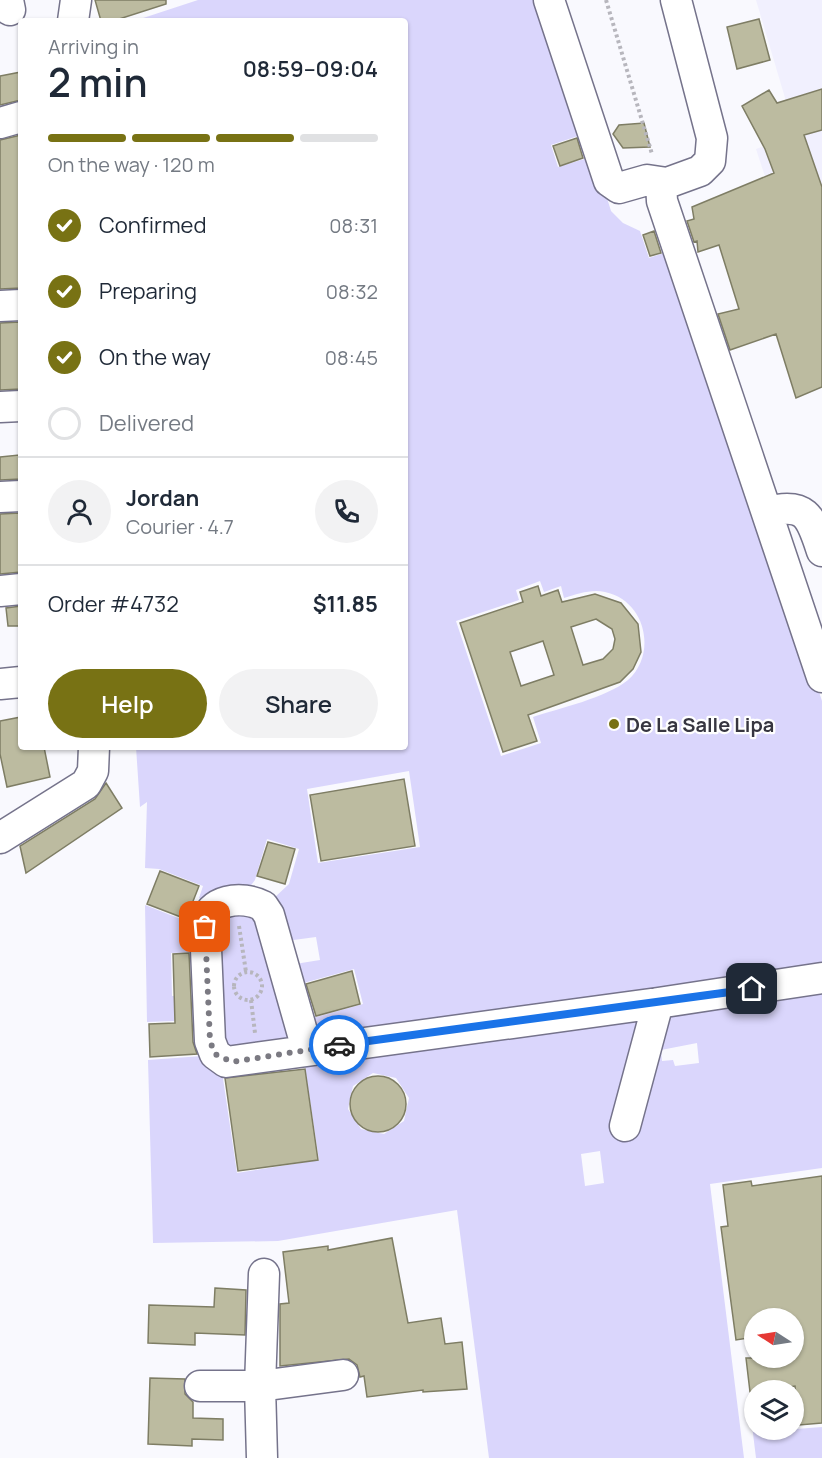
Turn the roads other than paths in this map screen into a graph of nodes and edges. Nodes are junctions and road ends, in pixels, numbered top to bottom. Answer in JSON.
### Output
{"nodes":[{"id":1,"x":76,"y":0,"type":"edge"},
{"id":2,"x":549,"y":0,"type":"edge"},
{"id":3,"x":676,"y":0,"type":"edge"},
{"id":4,"x":73,"y":18,"type":"edge"},
{"id":5,"x":18,"y":118,"type":"edge"},
{"id":6,"x":0,"y":123,"type":"edge"},
{"id":7,"x":661,"y":183,"type":"junction"},
{"id":8,"x":18,"y":304,"type":"edge"},
{"id":9,"x":0,"y":306,"type":"edge"},
{"id":10,"x":18,"y":406,"type":"edge"},
{"id":11,"x":0,"y":407,"type":"edge"},
{"id":12,"x":18,"y":496,"type":"edge"},
{"id":13,"x":0,"y":497,"type":"edge"},
{"id":14,"x":767,"y":512,"type":"junction"},
{"id":15,"x":822,"y":551,"type":"edge"},
{"id":16,"x":18,"y":589,"type":"edge"},
{"id":17,"x":0,"y":591,"type":"edge"},
{"id":18,"x":822,"y":677,"type":"edge"},
{"id":19,"x":18,"y":682,"type":"edge"},
{"id":20,"x":0,"y":684,"type":"edge"},
{"id":21,"x":94,"y":750,"type":"edge"},
{"id":22,"x":0,"y":838,"type":"edge"},
{"id":23,"x":822,"y":978,"type":"edge"},
{"id":24,"x":658,"y":1004,"type":"junction"},
{"id":25,"x":307,"y":1049,"type":"junction"},
{"id":26,"x":625,"y":1126,"type":"dead end"},
{"id":27,"x":264,"y":1274,"type":"dead end"},
{"id":28,"x":343,"y":1375,"type":"dead end"},
{"id":29,"x":200,"y":1386,"type":"dead end"},
{"id":30,"x":261,"y":1386,"type":"junction"},
{"id":31,"x":262,"y":1458,"type":"edge"}],
"edges":[{"from":1,"to":4,"type":"street"},
{"from":2,"to":7,"type":"street"},
{"from":3,"to":7,"type":"street"},
{"from":5,"to":6,"type":"street"},
{"from":7,"to":14,"type":"street"},
{"from":8,"to":9,"type":"street"},
{"from":10,"to":11,"type":"street"},
{"from":12,"to":13,"type":"street"},
{"from":14,"to":15,"type":"street"},
{"from":14,"to":18,"type":"street"},
{"from":16,"to":17,"type":"street"},
{"from":19,"to":20,"type":"street"},
{"from":21,"to":22,"type":"street"},
{"from":23,"to":24,"type":"street"},
{"from":24,"to":25,"type":"street"},
{"from":24,"to":26,"type":"street"},
{"from":25,"to":25,"type":"street"},
{"from":27,"to":30,"type":"street"},
{"from":28,"to":30,"type":"street"},
{"from":29,"to":30,"type":"street"},
{"from":30,"to":31,"type":"street"}]}
